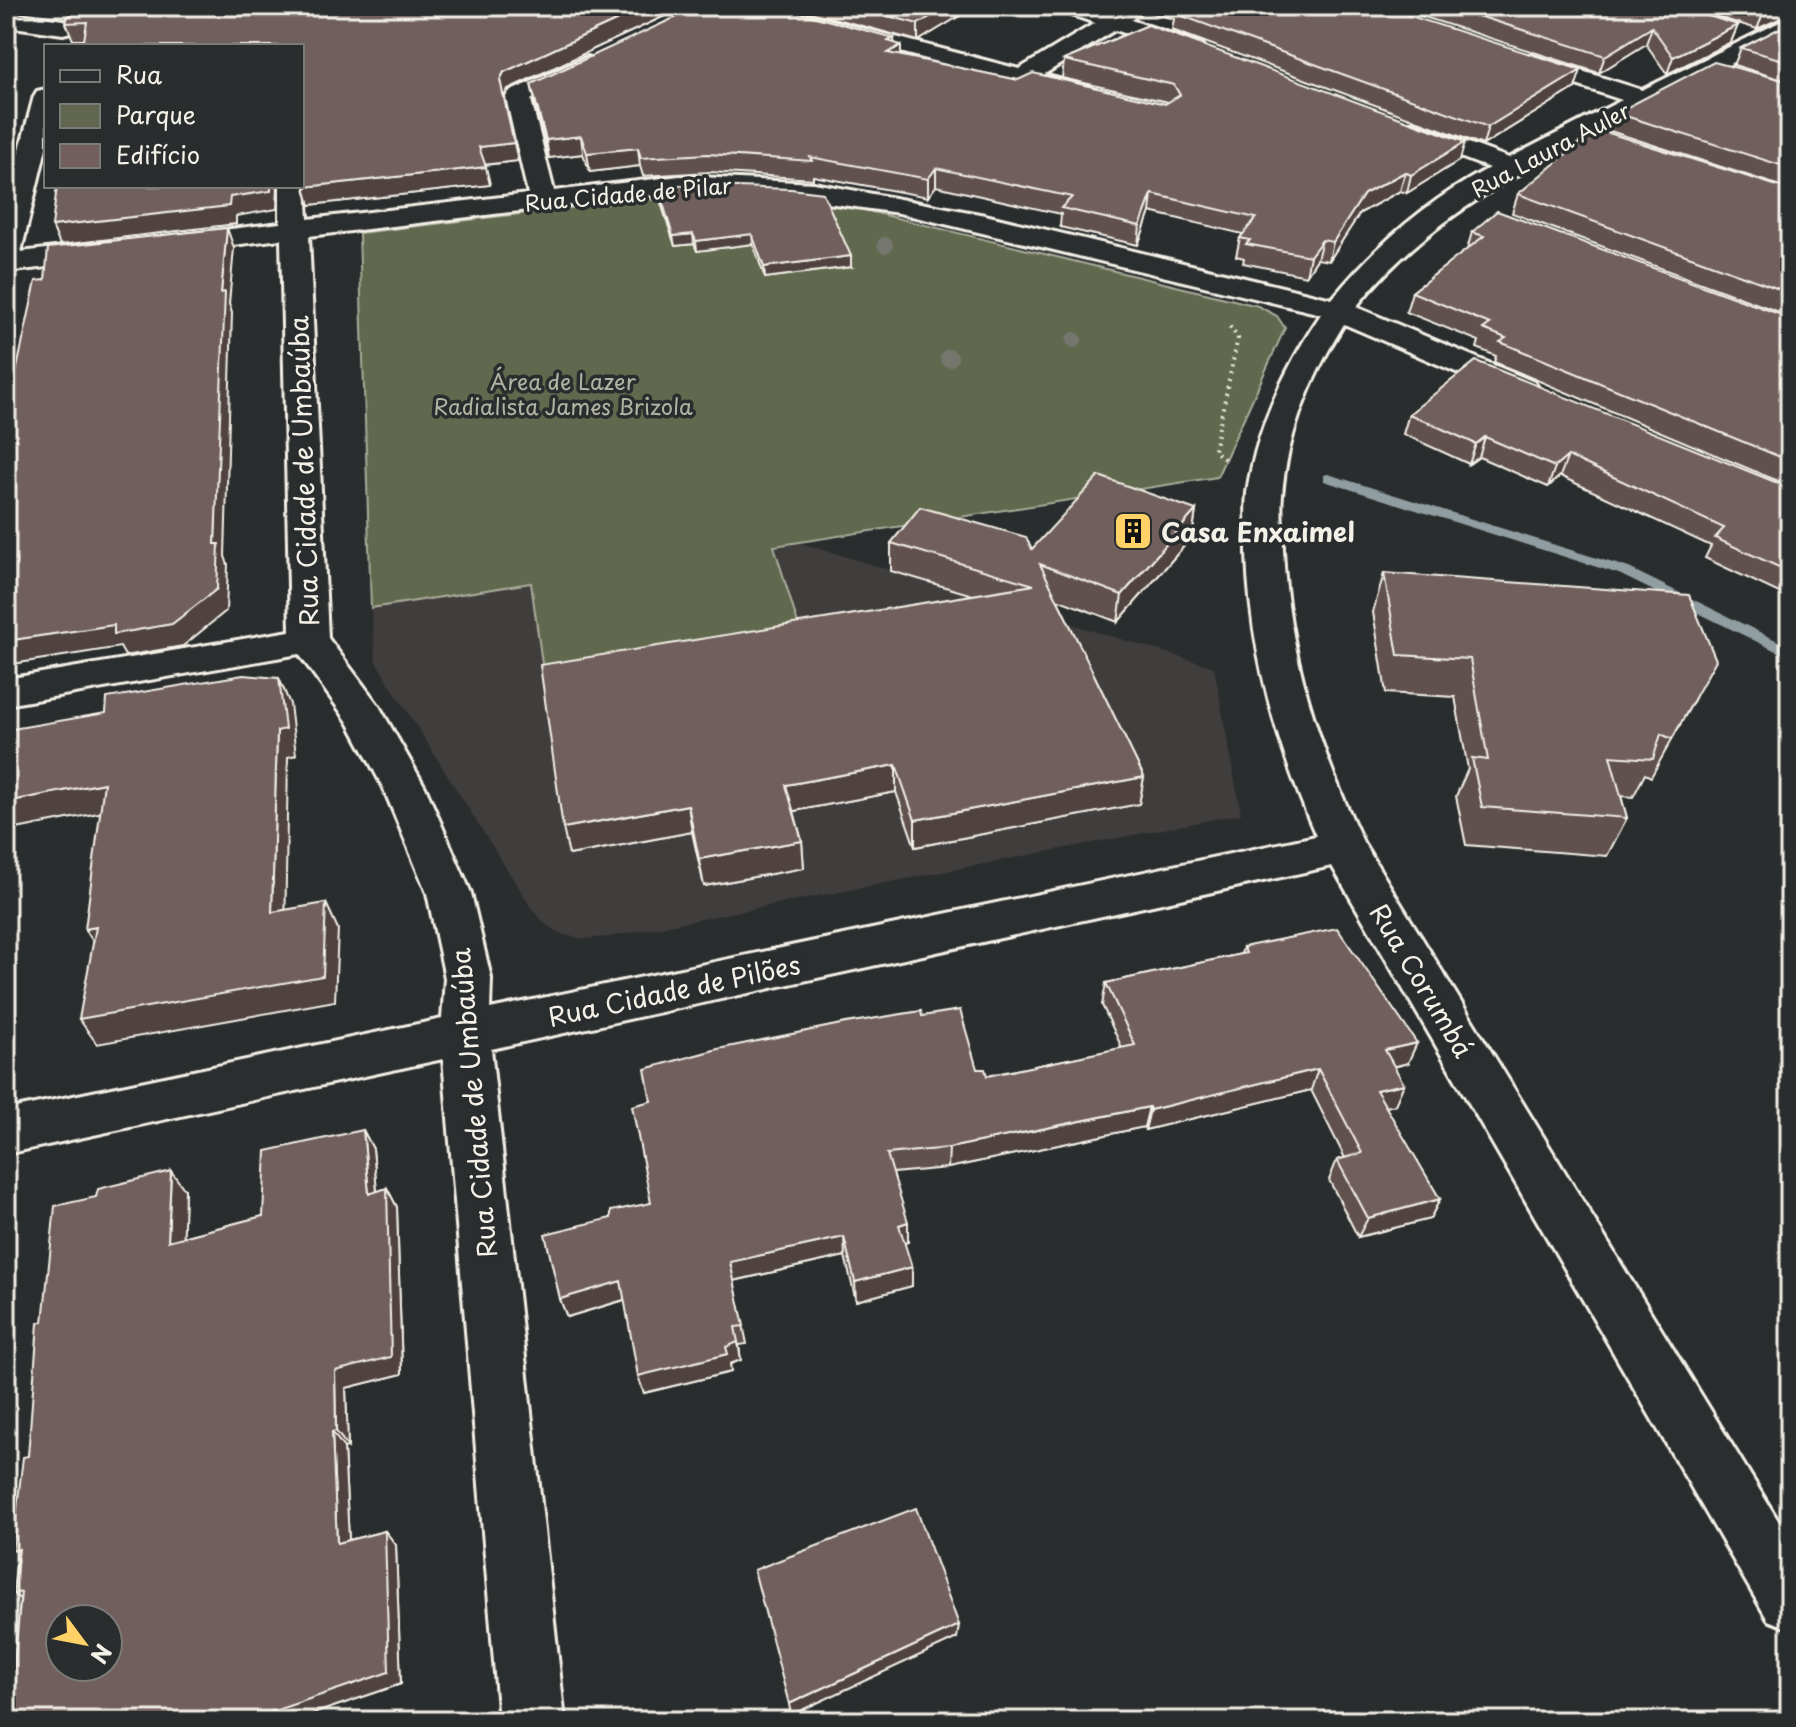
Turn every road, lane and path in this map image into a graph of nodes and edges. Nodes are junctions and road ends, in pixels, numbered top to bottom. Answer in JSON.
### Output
{"nodes":[{"id":1,"x":750,"y":6,"type":"edge"},
{"id":2,"x":1068,"y":6,"type":"edge"},
{"id":3,"x":1139,"y":6,"type":"edge"},
{"id":4,"x":88,"y":16,"type":"edge"},
{"id":5,"x":6,"y":19,"type":"edge"},
{"id":6,"x":1116,"y":20,"type":"junction"},
{"id":7,"x":1790,"y":24,"type":"edge"},
{"id":8,"x":1731,"y":31,"type":"edge"},
{"id":9,"x":61,"y":36,"type":"edge"},
{"id":10,"x":1759,"y":40,"type":"junction"},
{"id":11,"x":614,"y":51,"type":"edge"},
{"id":12,"x":1508,"y":55,"type":"edge"},
{"id":13,"x":1218,"y":58,"type":"edge"},
{"id":14,"x":1705,"y":68,"type":"junction"},
{"id":15,"x":1733,"y":76,"type":"edge"},
{"id":16,"x":1021,"y":78,"type":"junction"},
{"id":17,"x":1106,"y":98,"type":"edge"},
{"id":18,"x":1644,"y":99,"type":"junction"},
{"id":19,"x":44,"y":104,"type":"edge"},
{"id":20,"x":1379,"y":118,"type":"edge"},
{"id":21,"x":1579,"y":132,"type":"junction"},
{"id":22,"x":1609,"y":142,"type":"edge"},
{"id":23,"x":1510,"y":167,"type":"junction"},
{"id":24,"x":293,"y":188,"type":"edge"},
{"id":25,"x":543,"y":199,"type":"junction"},
{"id":26,"x":1451,"y":202,"type":"junction"},
{"id":27,"x":1481,"y":214,"type":"dead end"},
{"id":28,"x":294,"y":228,"type":"junction"},
{"id":29,"x":6,"y":260,"type":"edge"},
{"id":30,"x":1335,"y":309,"type":"junction"},
{"id":31,"x":1227,"y":324,"type":"dead end"},
{"id":32,"x":1555,"y":403,"type":"edge"},
{"id":33,"x":1265,"y":493,"type":"junction"},
{"id":34,"x":309,"y":640,"type":"junction"},
{"id":35,"x":6,"y":692,"type":"edge"},
{"id":36,"x":1343,"y":847,"type":"junction"},
{"id":37,"x":465,"y":1034,"type":"junction"},
{"id":38,"x":6,"y":1132,"type":"edge"},
{"id":39,"x":1790,"y":1598,"type":"edge"},
{"id":40,"x":532,"y":1721,"type":"edge"}],
"edges":[{"from":1,"to":16,"type":"street"},
{"from":2,"to":6,"type":"street"},
{"from":3,"to":6,"type":"street"},
{"from":4,"to":9,"type":"street"},
{"from":5,"to":9,"type":"street"},
{"from":6,"to":13,"type":"street"},
{"from":6,"to":16,"type":"street"},
{"from":7,"to":10,"type":"street","name":"Rua Laura Auler"},
{"from":8,"to":10,"type":"street"},
{"from":10,"to":14,"type":"street","name":"Rua Laura Auler"},
{"from":11,"to":25,"type":"street"},
{"from":12,"to":18,"type":"street"},
{"from":14,"to":15,"type":"street"},
{"from":14,"to":18,"type":"street","name":"Rua Laura Auler"},
{"from":16,"to":17,"type":"street"},
{"from":18,"to":21,"type":"street","name":"Rua Laura Auler"},
{"from":19,"to":29,"type":"street"},
{"from":20,"to":23,"type":"street"},
{"from":21,"to":22,"type":"street"},
{"from":21,"to":23,"type":"street","name":"Rua Laura Auler"},
{"from":23,"to":26,"type":"street","name":"Rua Laura Auler"},
{"from":24,"to":28,"type":"street","name":"Rua Cidade de Umbaúba"},
{"from":25,"to":28,"type":"street","name":"Rua Cidade de Pilar"},
{"from":25,"to":30,"type":"street","name":"Rua Cidade de Pilar"},
{"from":26,"to":27,"type":"street"},
{"from":26,"to":30,"type":"street","name":"Rua Laura Auler"},
{"from":28,"to":29,"type":"street","name":"Rua Cidade de Pilar"},
{"from":28,"to":34,"type":"street","name":"Rua Cidade de Umbaúba"},
{"from":30,"to":32,"type":"street","name":"Rua Cidade de Pilar"},
{"from":30,"to":33,"type":"street","name":"Rua Corumbá"},
{"from":31,"to":33,"type":"path"},
{"from":33,"to":36,"type":"street","name":"Rua Corumbá"},
{"from":34,"to":35,"type":"street"},
{"from":34,"to":37,"type":"street","name":"Rua Cidade de Umbaúba"},
{"from":36,"to":37,"type":"street","name":"Rua Cidade de Pilões"},
{"from":36,"to":39,"type":"street","name":"Rua Corumbá"},
{"from":37,"to":38,"type":"street","name":"Rua Cidade de Pilões"},
{"from":37,"to":40,"type":"street","name":"Rua Cidade de Umbaúba"}]}
